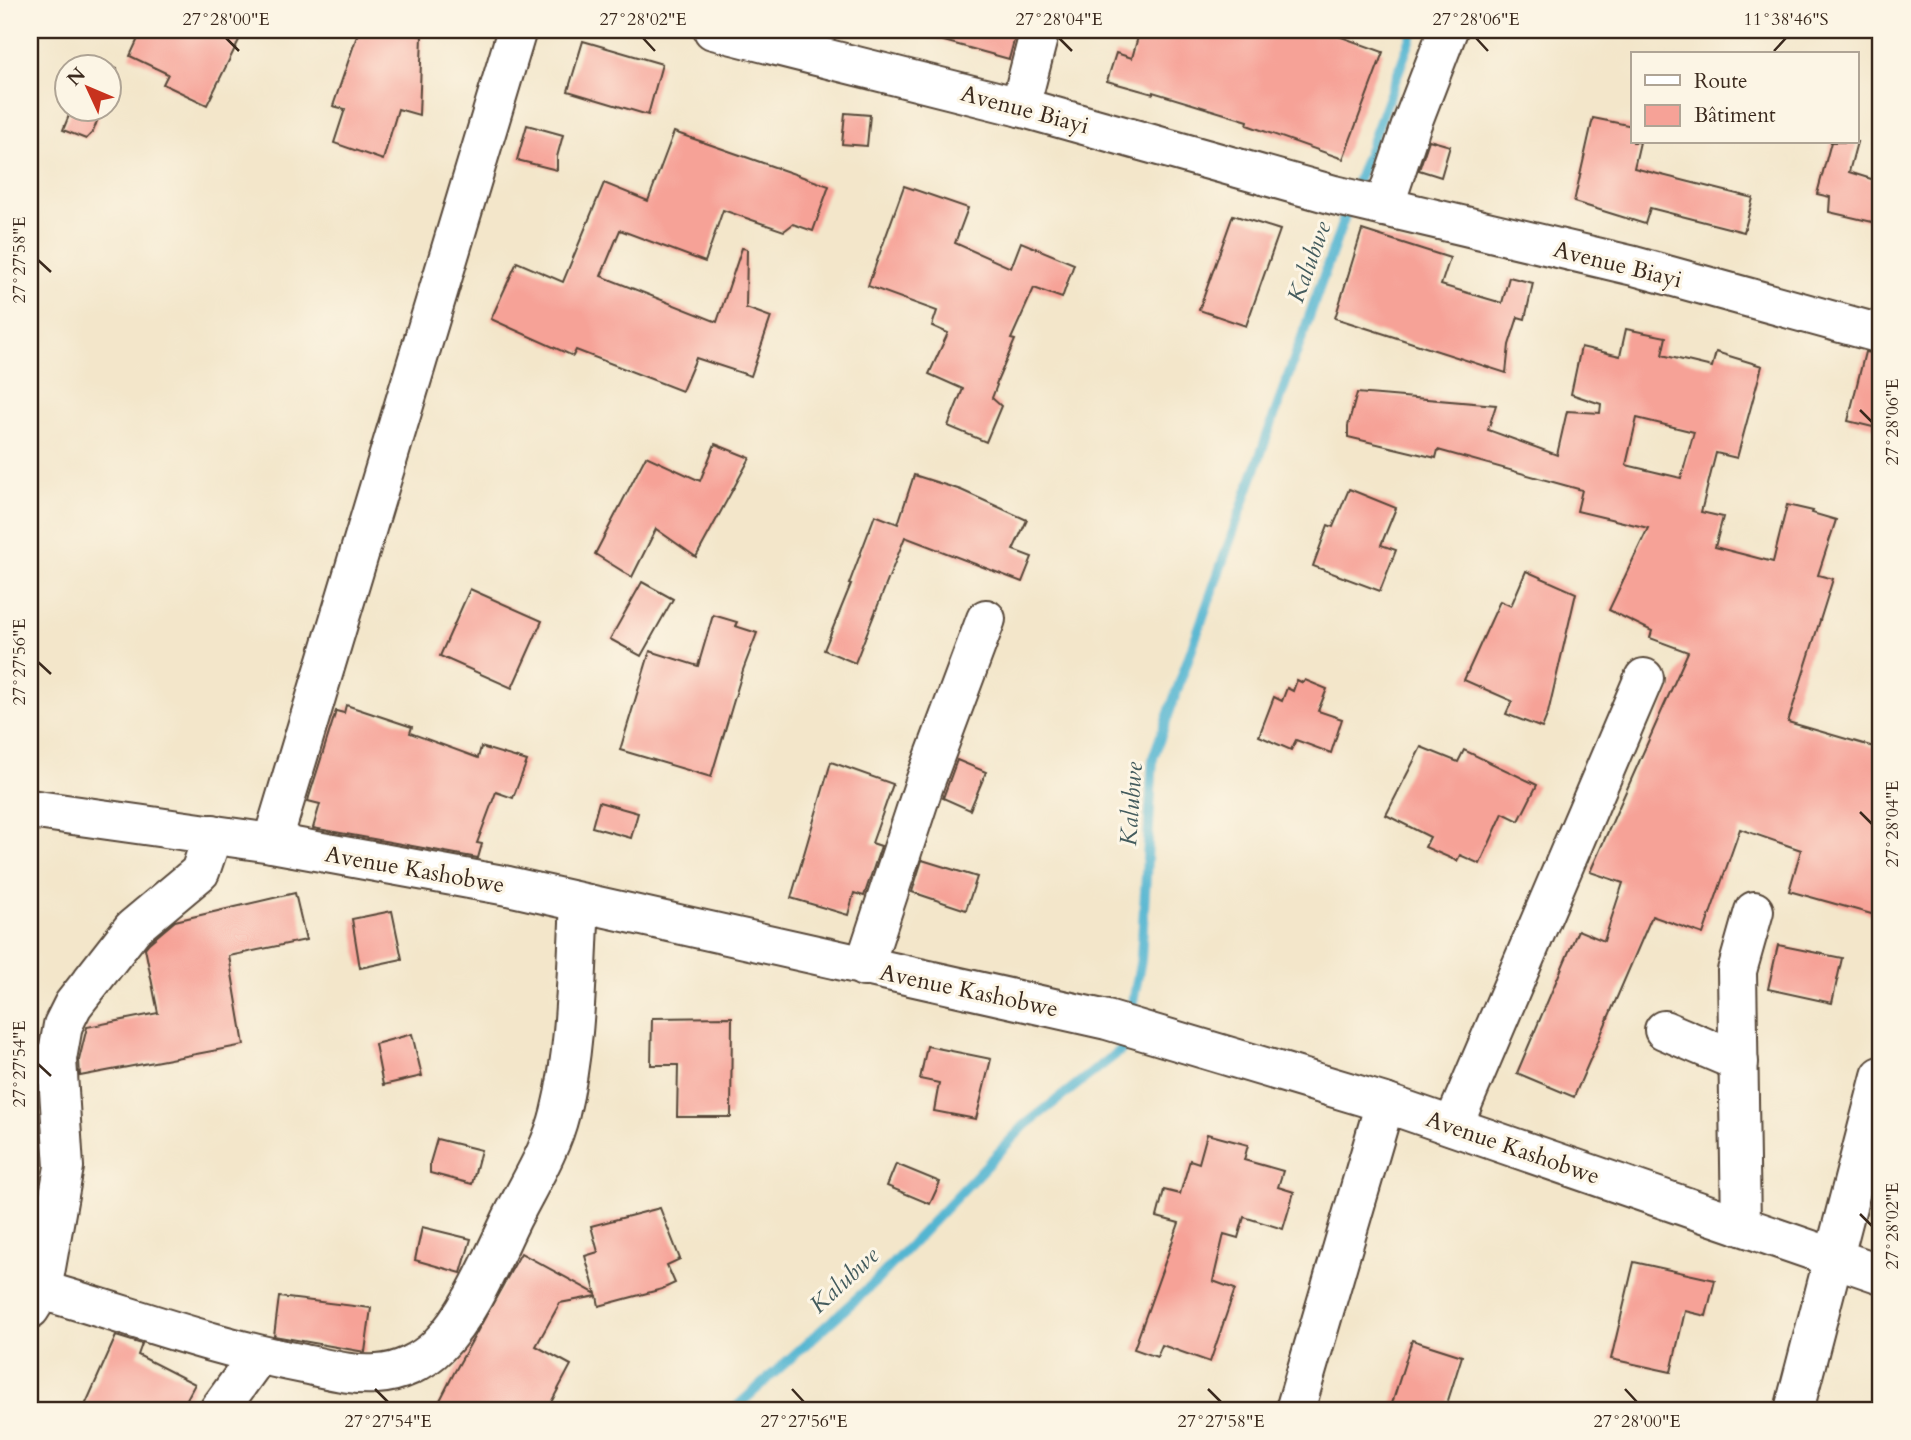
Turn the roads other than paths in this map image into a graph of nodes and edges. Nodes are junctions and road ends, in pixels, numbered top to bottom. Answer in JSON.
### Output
{"nodes":[{"id":1,"x":517,"y":30,"type":"edge"},
{"id":2,"x":713,"y":30,"type":"edge"},
{"id":3,"x":1040,"y":30,"type":"edge"},
{"id":4,"x":1448,"y":30,"type":"edge"},
{"id":5,"x":1020,"y":107,"type":"junction"},
{"id":6,"x":1357,"y":200,"type":"junction"},
{"id":7,"x":1881,"y":334,"type":"edge"},
{"id":8,"x":986,"y":619,"type":"dead end"},
{"id":9,"x":1644,"y":678,"type":"dead end"},
{"id":10,"x":30,"y":808,"type":"edge"},
{"id":11,"x":213,"y":835,"type":"junction"},
{"id":12,"x":272,"y":843,"type":"junction"},
{"id":13,"x":580,"y":903,"type":"junction"},
{"id":14,"x":1754,"y":911,"type":"dead end"},
{"id":15,"x":864,"y":967,"type":"junction"},
{"id":16,"x":1664,"y":1030,"type":"dead end"},
{"id":17,"x":1740,"y":1062,"type":"junction"},
{"id":18,"x":1881,"y":1076,"type":"edge"},
{"id":19,"x":1385,"y":1103,"type":"junction"},
{"id":20,"x":1453,"y":1126,"type":"junction"},
{"id":21,"x":1741,"y":1226,"type":"junction"},
{"id":22,"x":1833,"y":1257,"type":"junction"},
{"id":23,"x":1881,"y":1274,"type":"edge"},
{"id":24,"x":34,"y":1295,"type":"edge"},
{"id":25,"x":258,"y":1356,"type":"junction"},
{"id":26,"x":219,"y":1410,"type":"edge"},
{"id":27,"x":1295,"y":1410,"type":"edge"},
{"id":28,"x":1794,"y":1410,"type":"edge"}],
"edges":[{"from":1,"to":12,"type":"street"},
{"from":2,"to":5,"type":"street","name":"Avenue Biayi"},
{"from":3,"to":5,"type":"street"},
{"from":4,"to":6,"type":"street"},
{"from":5,"to":6,"type":"street","name":"Avenue Biayi"},
{"from":6,"to":7,"type":"street","name":"Avenue Biayi"},
{"from":8,"to":15,"type":"street"},
{"from":9,"to":20,"type":"street"},
{"from":10,"to":11,"type":"street","name":"Avenue Kashobwe"},
{"from":11,"to":12,"type":"street","name":"Avenue Kashobwe"},
{"from":11,"to":24,"type":"street"},
{"from":12,"to":13,"type":"street","name":"Avenue Kashobwe"},
{"from":13,"to":15,"type":"street","name":"Avenue Kashobwe"},
{"from":13,"to":25,"type":"street"},
{"from":14,"to":17,"type":"street"},
{"from":15,"to":19,"type":"street","name":"Avenue Kashobwe"},
{"from":16,"to":17,"type":"street"},
{"from":17,"to":21,"type":"street"},
{"from":18,"to":22,"type":"street"},
{"from":19,"to":20,"type":"street","name":"Avenue Kashobwe"},
{"from":19,"to":27,"type":"street"},
{"from":20,"to":21,"type":"street","name":"Avenue Kashobwe"},
{"from":21,"to":22,"type":"street","name":"Avenue Kashobwe"},
{"from":22,"to":23,"type":"street","name":"Avenue Kashobwe"},
{"from":22,"to":28,"type":"street"},
{"from":24,"to":25,"type":"street"},
{"from":25,"to":26,"type":"street"}]}
